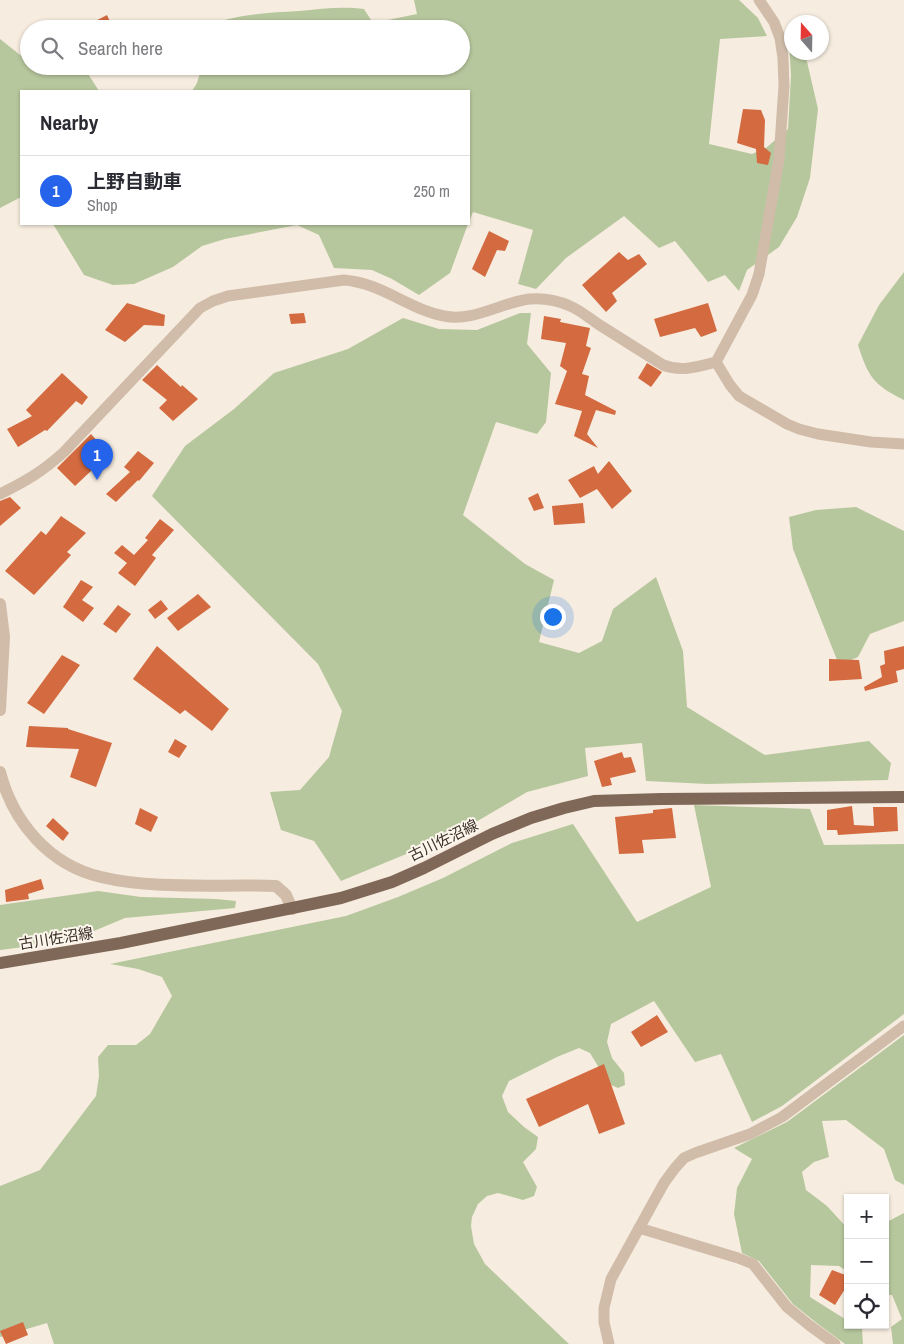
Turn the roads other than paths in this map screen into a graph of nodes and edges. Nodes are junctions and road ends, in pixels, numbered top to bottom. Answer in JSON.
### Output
{"nodes":[{"id":1,"x":759,"y":0,"type":"edge"},
{"id":2,"x":716,"y":362,"type":"junction"},
{"id":3,"x":904,"y":444,"type":"edge"},
{"id":4,"x":0,"y":494,"type":"edge"},
{"id":5,"x":0,"y":607,"type":"edge"},
{"id":6,"x":0,"y":710,"type":"edge"},
{"id":7,"x":0,"y":772,"type":"edge"},
{"id":8,"x":904,"y":796,"type":"edge"},
{"id":9,"x":292,"y":909,"type":"junction"},
{"id":10,"x":0,"y":963,"type":"edge"},
{"id":11,"x":904,"y":1026,"type":"edge"},
{"id":12,"x":639,"y":1228,"type":"junction"},
{"id":13,"x":609,"y":1344,"type":"edge"},
{"id":14,"x":835,"y":1344,"type":"edge"}],
"edges":[{"from":1,"to":2,"type":"street"},
{"from":2,"to":3,"type":"street"},
{"from":2,"to":4,"type":"street"},
{"from":5,"to":6,"type":"street"},
{"from":7,"to":9,"type":"street"},
{"from":8,"to":9,"type":"main road","name":"古川佐沼線"},
{"from":9,"to":10,"type":"main road","name":"古川佐沼線"},
{"from":11,"to":12,"type":"street"},
{"from":12,"to":13,"type":"street"},
{"from":12,"to":14,"type":"street"}]}
